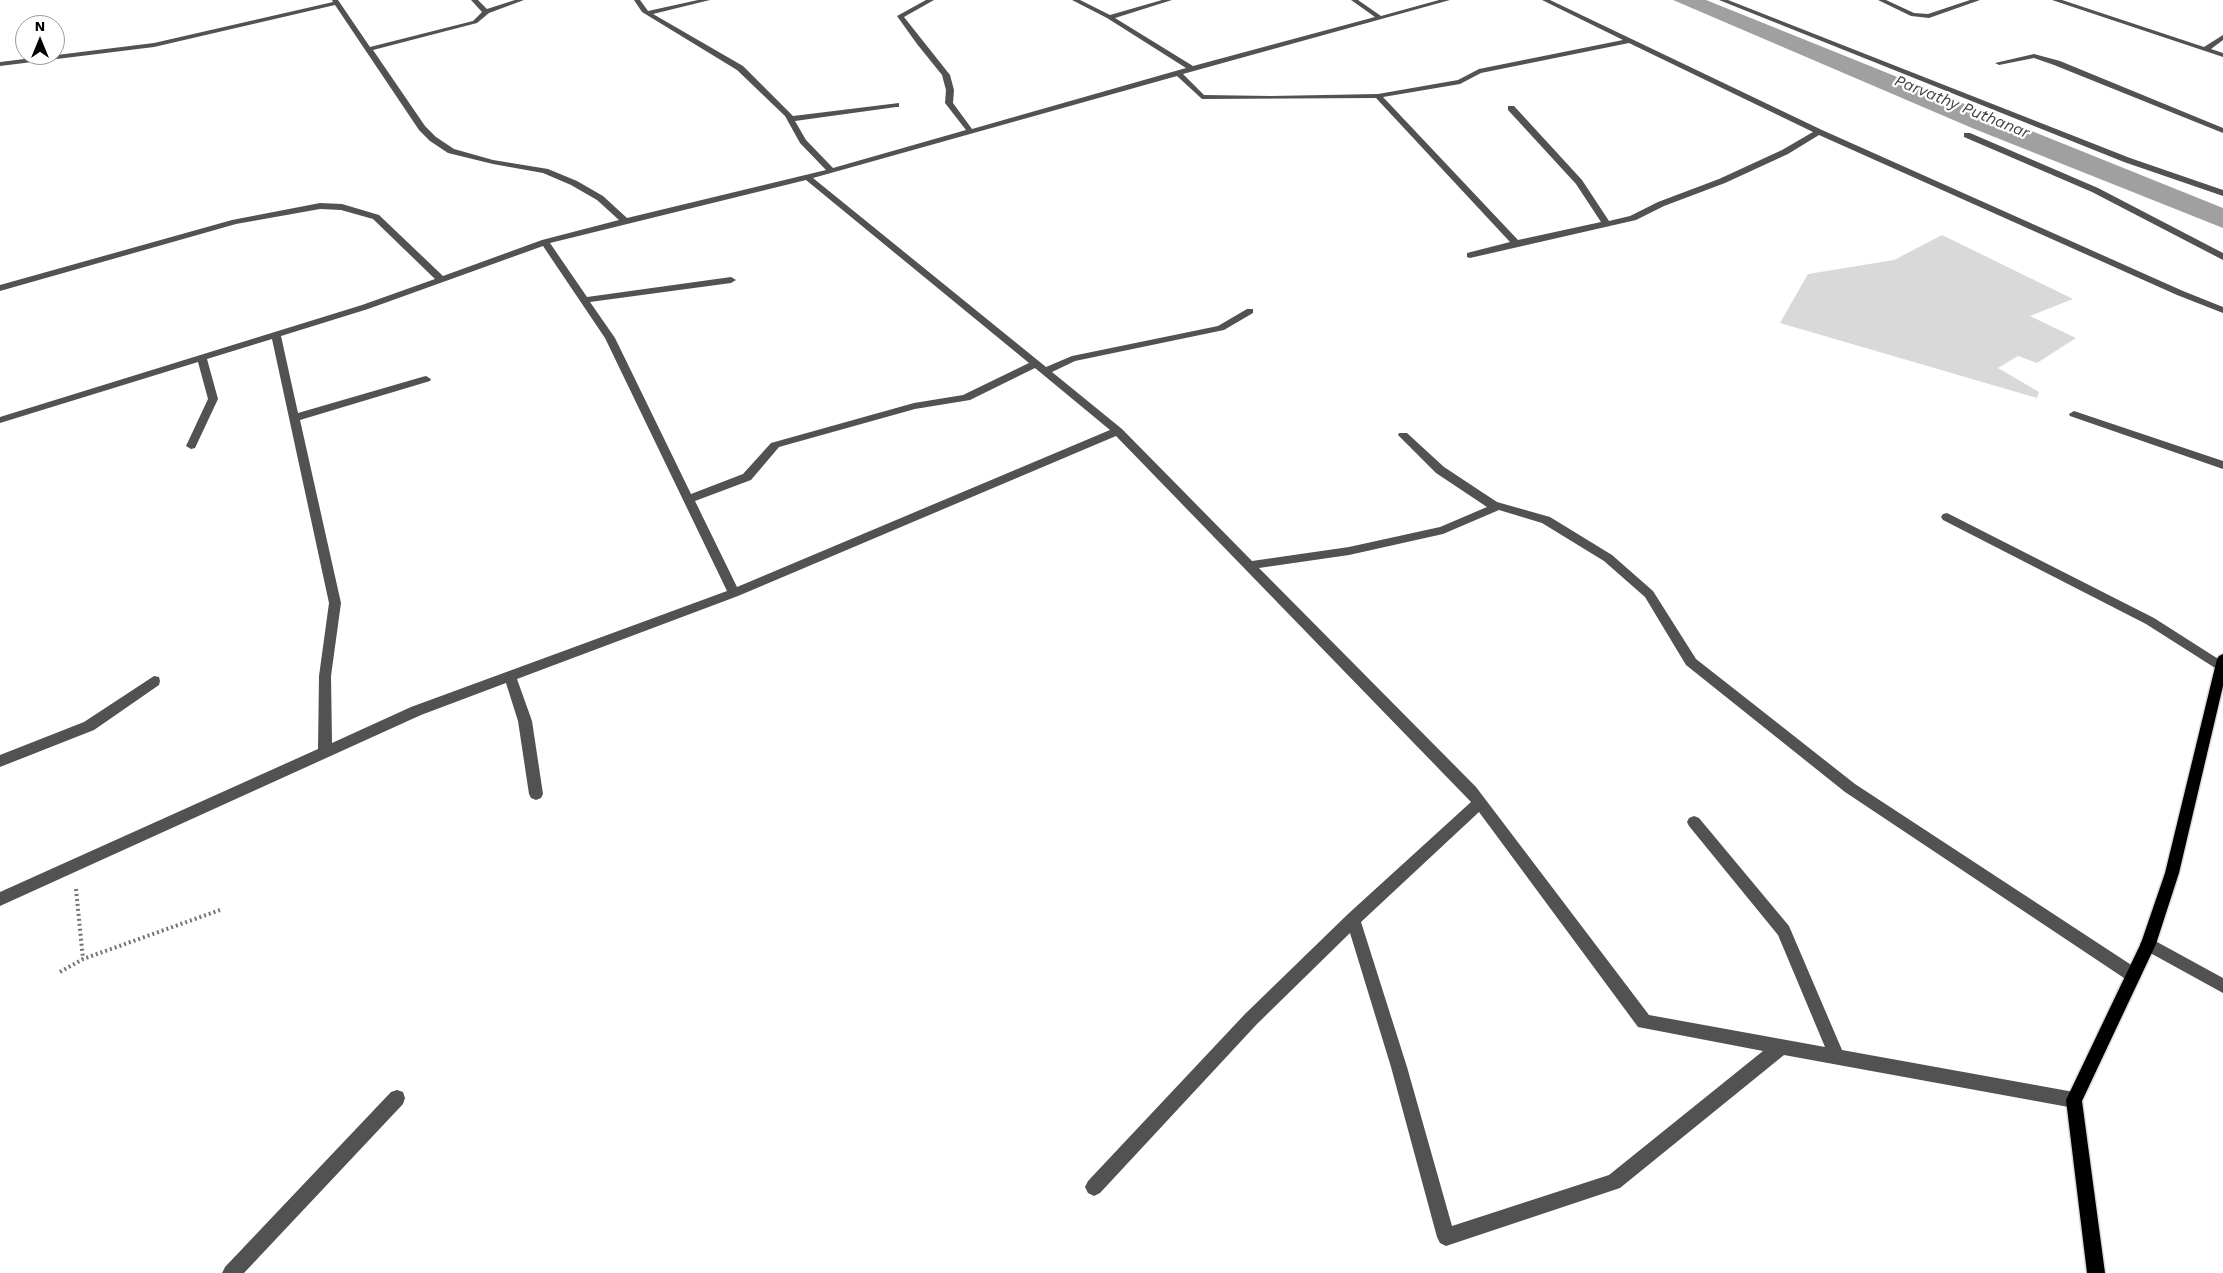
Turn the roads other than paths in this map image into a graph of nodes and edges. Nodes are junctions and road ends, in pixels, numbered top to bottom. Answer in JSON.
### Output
{"nodes":[{"id":1,"x":474,"y":0,"type":"edge"},
{"id":2,"x":521,"y":0,"type":"edge"},
{"id":3,"x":637,"y":0,"type":"edge"},
{"id":4,"x":707,"y":0,"type":"edge"},
{"id":5,"x":931,"y":0,"type":"edge"},
{"id":6,"x":1075,"y":0,"type":"edge"},
{"id":7,"x":1169,"y":0,"type":"edge"},
{"id":8,"x":1354,"y":0,"type":"edge"},
{"id":9,"x":1447,"y":0,"type":"edge"},
{"id":10,"x":1545,"y":0,"type":"edge"},
{"id":11,"x":1722,"y":0,"type":"edge"},
{"id":12,"x":1881,"y":0,"type":"edge"},
{"id":13,"x":1977,"y":0,"type":"edge"},
{"id":14,"x":2055,"y":0,"type":"edge"},
{"id":15,"x":336,"y":1,"type":"edge"},
{"id":16,"x":486,"y":12,"type":"junction"},
{"id":17,"x":647,"y":13,"type":"junction"},
{"id":18,"x":1109,"y":17,"type":"junction"},
{"id":19,"x":1380,"y":18,"type":"junction"},
{"id":20,"x":2223,"y":37,"type":"edge"},
{"id":21,"x":1630,"y":40,"type":"junction"},
{"id":22,"x":370,"y":49,"type":"junction"},
{"id":23,"x":2204,"y":50,"type":"junction"},
{"id":24,"x":2223,"y":55,"type":"edge"},
{"id":25,"x":1999,"y":63,"type":"dead end"},
{"id":26,"x":0,"y":64,"type":"edge"},
{"id":27,"x":1192,"y":69,"type":"junction"},
{"id":28,"x":1179,"y":74,"type":"junction"},
{"id":29,"x":1378,"y":96,"type":"junction"},
{"id":30,"x":896,"y":105,"type":"dead end"},
{"id":31,"x":1512,"y":108,"type":"dead end"},
{"id":32,"x":790,"y":119,"type":"junction"},
{"id":33,"x":2223,"y":131,"type":"edge"},
{"id":34,"x":971,"y":132,"type":"junction"},
{"id":35,"x":1819,"y":132,"type":"junction"},
{"id":36,"x":1967,"y":135,"type":"dead end"},
{"id":37,"x":832,"y":171,"type":"junction"},
{"id":38,"x":807,"y":177,"type":"junction"},
{"id":39,"x":2223,"y":193,"type":"edge"},
{"id":40,"x":625,"y":220,"type":"junction"},
{"id":41,"x":1606,"y":224,"type":"junction"},
{"id":42,"x":545,"y":242,"type":"junction"},
{"id":43,"x":1516,"y":243,"type":"junction"},
{"id":44,"x":1470,"y":256,"type":"dead end"},
{"id":45,"x":2223,"y":257,"type":"edge"},
{"id":46,"x":441,"y":279,"type":"junction"},
{"id":47,"x":731,"y":280,"type":"dead end"},
{"id":48,"x":0,"y":288,"type":"edge"},
{"id":49,"x":585,"y":300,"type":"junction"},
{"id":50,"x":2223,"y":310,"type":"edge"},
{"id":51,"x":1250,"y":311,"type":"dead end"},
{"id":52,"x":276,"y":336,"type":"junction"},
{"id":53,"x":202,"y":359,"type":"junction"},
{"id":54,"x":1040,"y":367,"type":"junction"},
{"id":55,"x":426,"y":379,"type":"dead end"},
{"id":56,"x":2074,"y":414,"type":"dead end"},
{"id":57,"x":294,"y":418,"type":"junction"},
{"id":58,"x":0,"y":420,"type":"edge"},
{"id":59,"x":1118,"y":431,"type":"junction"},
{"id":60,"x":1403,"y":435,"type":"dead end"},
{"id":61,"x":191,"y":446,"type":"dead end"},
{"id":62,"x":2223,"y":466,"type":"edge"},
{"id":63,"x":689,"y":499,"type":"junction"},
{"id":64,"x":1499,"y":506,"type":"junction"},
{"id":65,"x":1947,"y":517,"type":"dead end"},
{"id":66,"x":1250,"y":565,"type":"junction"},
{"id":67,"x":734,"y":594,"type":"junction"},
{"id":68,"x":2222,"y":664,"type":"edge"},
{"id":69,"x":510,"y":676,"type":"junction"},
{"id":70,"x":154,"y":681,"type":"dead end"},
{"id":71,"x":325,"y":752,"type":"junction"},
{"id":72,"x":0,"y":760,"type":"edge"},
{"id":73,"x":536,"y":794,"type":"dead end"},
{"id":74,"x":1480,"y":802,"type":"junction"},
{"id":75,"x":1694,"y":822,"type":"dead end"},
{"id":76,"x":0,"y":899,"type":"edge"},
{"id":77,"x":1353,"y":919,"type":"junction"},
{"id":78,"x":2148,"y":944,"type":"junction"},
{"id":79,"x":2133,"y":975,"type":"junction"},
{"id":80,"x":2223,"y":986,"type":"edge"},
{"id":81,"x":1781,"y":1047,"type":"junction"},
{"id":82,"x":1837,"y":1057,"type":"junction"},
{"id":83,"x":397,"y":1098,"type":"dead end"},
{"id":84,"x":2074,"y":1100,"type":"junction"},
{"id":85,"x":1094,"y":1187,"type":"dead end"},
{"id":86,"x":231,"y":1273,"type":"edge"},
{"id":87,"x":2096,"y":1273,"type":"edge"}],
"edges":[{"from":1,"to":16,"type":"street"},
{"from":2,"to":16,"type":"street"},
{"from":3,"to":17,"type":"street"},
{"from":4,"to":17,"type":"street"},
{"from":5,"to":34,"type":"street"},
{"from":6,"to":18,"type":"street"},
{"from":7,"to":18,"type":"street"},
{"from":8,"to":19,"type":"street"},
{"from":9,"to":19,"type":"street"},
{"from":10,"to":21,"type":"street"},
{"from":11,"to":39,"type":"street"},
{"from":12,"to":13,"type":"street"},
{"from":14,"to":23,"type":"street"},
{"from":15,"to":22,"type":"street"},
{"from":15,"to":26,"type":"street"},
{"from":16,"to":22,"type":"street"},
{"from":17,"to":32,"type":"street"},
{"from":18,"to":27,"type":"street"},
{"from":19,"to":27,"type":"street"},
{"from":20,"to":23,"type":"street"},
{"from":21,"to":29,"type":"street"},
{"from":21,"to":35,"type":"street"},
{"from":22,"to":40,"type":"street"},
{"from":23,"to":24,"type":"street"},
{"from":25,"to":33,"type":"street"},
{"from":27,"to":28,"type":"street"},
{"from":28,"to":29,"type":"street"},
{"from":28,"to":34,"type":"street"},
{"from":29,"to":43,"type":"street"},
{"from":30,"to":32,"type":"street"},
{"from":31,"to":41,"type":"street"},
{"from":32,"to":37,"type":"street"},
{"from":34,"to":37,"type":"street"},
{"from":35,"to":41,"type":"street"},
{"from":35,"to":50,"type":"street"},
{"from":36,"to":45,"type":"street"},
{"from":37,"to":38,"type":"street"},
{"from":38,"to":40,"type":"street"},
{"from":38,"to":54,"type":"street"},
{"from":40,"to":42,"type":"street"},
{"from":41,"to":43,"type":"street"},
{"from":42,"to":46,"type":"street"},
{"from":42,"to":49,"type":"street"},
{"from":43,"to":44,"type":"street"},
{"from":46,"to":48,"type":"street"},
{"from":46,"to":52,"type":"street"},
{"from":47,"to":49,"type":"street"},
{"from":49,"to":63,"type":"street"},
{"from":51,"to":54,"type":"street"},
{"from":52,"to":53,"type":"street"},
{"from":52,"to":57,"type":"street"},
{"from":53,"to":58,"type":"street"},
{"from":53,"to":61,"type":"street"},
{"from":54,"to":59,"type":"street"},
{"from":54,"to":63,"type":"street"},
{"from":55,"to":57,"type":"street"},
{"from":56,"to":62,"type":"street"},
{"from":57,"to":71,"type":"street"},
{"from":59,"to":66,"type":"street"},
{"from":59,"to":67,"type":"street"},
{"from":60,"to":64,"type":"street"},
{"from":63,"to":67,"type":"street"},
{"from":64,"to":66,"type":"street"},
{"from":64,"to":79,"type":"street"},
{"from":65,"to":68,"type":"street"},
{"from":66,"to":74,"type":"street"},
{"from":67,"to":69,"type":"street"},
{"from":68,"to":78,"type":"main road"},
{"from":69,"to":71,"type":"street"},
{"from":69,"to":73,"type":"street"},
{"from":70,"to":72,"type":"street"},
{"from":71,"to":76,"type":"street"},
{"from":74,"to":77,"type":"street"},
{"from":74,"to":81,"type":"street"},
{"from":75,"to":82,"type":"street"},
{"from":77,"to":81,"type":"street"},
{"from":77,"to":85,"type":"street"},
{"from":78,"to":79,"type":"main road"},
{"from":78,"to":80,"type":"street"},
{"from":79,"to":84,"type":"main road"},
{"from":81,"to":82,"type":"street"},
{"from":82,"to":84,"type":"street"},
{"from":83,"to":86,"type":"street"},
{"from":84,"to":87,"type":"main road"}]}
